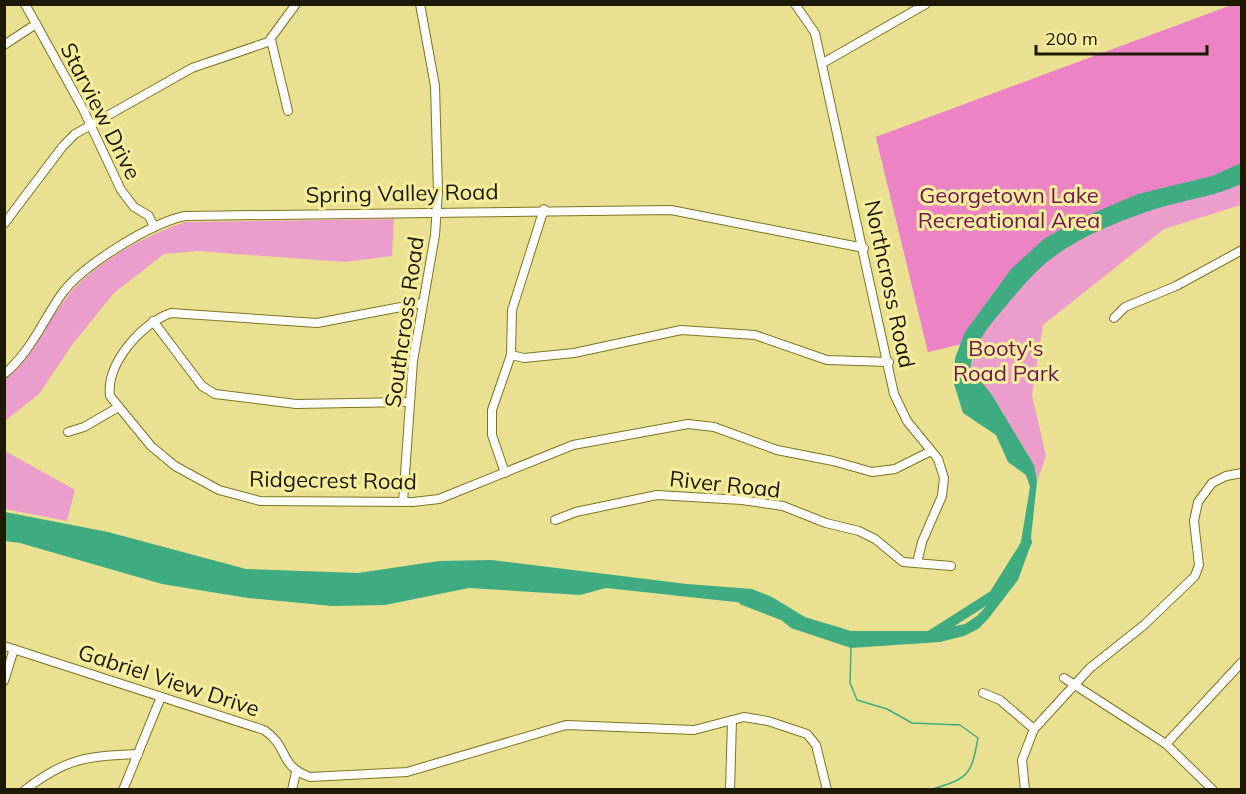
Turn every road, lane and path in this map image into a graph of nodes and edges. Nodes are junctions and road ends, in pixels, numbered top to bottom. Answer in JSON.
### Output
{"nodes":[{"id":1,"x":25,"y":4,"type":"edge"},
{"id":2,"x":296,"y":4,"type":"edge"},
{"id":3,"x":420,"y":4,"type":"edge"},
{"id":4,"x":795,"y":4,"type":"edge"},
{"id":5,"x":926,"y":4,"type":"edge"},
{"id":6,"x":36,"y":24,"type":"junction"},
{"id":7,"x":271,"y":40,"type":"junction"},
{"id":8,"x":4,"y":45,"type":"edge"},
{"id":9,"x":823,"y":63,"type":"junction"},
{"id":10,"x":288,"y":111,"type":"dead end"},
{"id":11,"x":91,"y":125,"type":"junction"},
{"id":12,"x":544,"y":209,"type":"junction"},
{"id":13,"x":438,"y":211,"type":"junction"},
{"id":14,"x":4,"y":224,"type":"edge"},
{"id":15,"x":154,"y":227,"type":"junction"},
{"id":16,"x":864,"y":248,"type":"junction"},
{"id":17,"x":1242,"y":249,"type":"edge"},
{"id":18,"x":422,"y":303,"type":"junction"},
{"id":19,"x":1114,"y":318,"type":"dead end"},
{"id":20,"x":153,"y":321,"type":"junction"},
{"id":21,"x":511,"y":355,"type":"junction"},
{"id":22,"x":889,"y":362,"type":"junction"},
{"id":23,"x":4,"y":374,"type":"edge"},
{"id":24,"x":409,"y":402,"type":"junction"},
{"id":25,"x":117,"y":408,"type":"junction"},
{"id":26,"x":68,"y":432,"type":"dead end"},
{"id":27,"x":930,"y":451,"type":"junction"},
{"id":28,"x":505,"y":473,"type":"junction"},
{"id":29,"x":1242,"y":473,"type":"edge"},
{"id":30,"x":403,"y":502,"type":"junction"},
{"id":31,"x":555,"y":520,"type":"dead end"},
{"id":32,"x":917,"y":563,"type":"junction"},
{"id":33,"x":951,"y":566,"type":"dead end"},
{"id":34,"x":4,"y":646,"type":"edge"},
{"id":35,"x":14,"y":649,"type":"junction"},
{"id":36,"x":1242,"y":662,"type":"edge"},
{"id":37,"x":1064,"y":678,"type":"dead end"},
{"id":38,"x":4,"y":681,"type":"edge"},
{"id":39,"x":1073,"y":685,"type":"junction"},
{"id":40,"x":983,"y":693,"type":"dead end"},
{"id":41,"x":161,"y":697,"type":"junction"},
{"id":42,"x":732,"y":720,"type":"junction"},
{"id":43,"x":1034,"y":729,"type":"junction"},
{"id":44,"x":1166,"y":744,"type":"junction"},
{"id":45,"x":138,"y":754,"type":"junction"},
{"id":46,"x":297,"y":772,"type":"junction"},
{"id":47,"x":25,"y":789,"type":"edge"},
{"id":48,"x":123,"y":789,"type":"edge"},
{"id":49,"x":292,"y":789,"type":"edge"},
{"id":50,"x":730,"y":789,"type":"edge"},
{"id":51,"x":827,"y":789,"type":"edge"},
{"id":52,"x":1025,"y":789,"type":"edge"},
{"id":53,"x":1213,"y":789,"type":"edge"}],
"edges":[{"from":1,"to":6,"type":"street","name":"Starview Drive"},
{"from":2,"to":7,"type":"street"},
{"from":3,"to":13,"type":"street","name":"Southcross Road"},
{"from":4,"to":9,"type":"street","name":"Northcross Road"},
{"from":5,"to":9,"type":"street"},
{"from":6,"to":8,"type":"street"},
{"from":6,"to":11,"type":"street","name":"Starview Drive"},
{"from":7,"to":10,"type":"street"},
{"from":7,"to":11,"type":"street"},
{"from":9,"to":16,"type":"street","name":"Northcross Road"},
{"from":11,"to":14,"type":"street"},
{"from":11,"to":15,"type":"street","name":"Starview Drive"},
{"from":12,"to":13,"type":"street","name":"Spring Valley Road"},
{"from":12,"to":16,"type":"street","name":"Spring Valley Road"},
{"from":12,"to":21,"type":"street"},
{"from":13,"to":15,"type":"street","name":"Spring Valley Road"},
{"from":13,"to":18,"type":"street","name":"Southcross Road"},
{"from":15,"to":23,"type":"street","name":"Spring Valley Road"},
{"from":16,"to":22,"type":"street","name":"Northcross Road"},
{"from":17,"to":19,"type":"street"},
{"from":18,"to":20,"type":"street"},
{"from":18,"to":24,"type":"street","name":"Southcross Road"},
{"from":20,"to":24,"type":"street"},
{"from":20,"to":25,"type":"street"},
{"from":21,"to":22,"type":"street"},
{"from":21,"to":28,"type":"street"},
{"from":22,"to":27,"type":"street","name":"Northcross Road"},
{"from":24,"to":30,"type":"street","name":"Southcross Road"},
{"from":25,"to":26,"type":"street"},
{"from":25,"to":30,"type":"street","name":"Ridgecrest Road"},
{"from":27,"to":28,"type":"street","name":"Ridgecrest Road"},
{"from":27,"to":32,"type":"street","name":"Northcross Road"},
{"from":28,"to":30,"type":"street","name":"Ridgecrest Road"},
{"from":29,"to":39,"type":"street"},
{"from":31,"to":32,"type":"street","name":"River Road"},
{"from":32,"to":33,"type":"street","name":"River Road"},
{"from":34,"to":35,"type":"street","name":"Gabriel View Drive"},
{"from":35,"to":38,"type":"street"},
{"from":35,"to":41,"type":"street","name":"Gabriel View Drive"},
{"from":36,"to":44,"type":"street"},
{"from":37,"to":39,"type":"street"},
{"from":39,"to":43,"type":"street"},
{"from":39,"to":44,"type":"street"},
{"from":40,"to":43,"type":"street"},
{"from":41,"to":45,"type":"street"},
{"from":41,"to":46,"type":"street","name":"Gabriel View Drive"},
{"from":42,"to":46,"type":"street"},
{"from":42,"to":50,"type":"street"},
{"from":42,"to":51,"type":"street"},
{"from":43,"to":52,"type":"street"},
{"from":44,"to":53,"type":"street"},
{"from":45,"to":47,"type":"street"},
{"from":45,"to":48,"type":"street"},
{"from":46,"to":49,"type":"street"}]}
